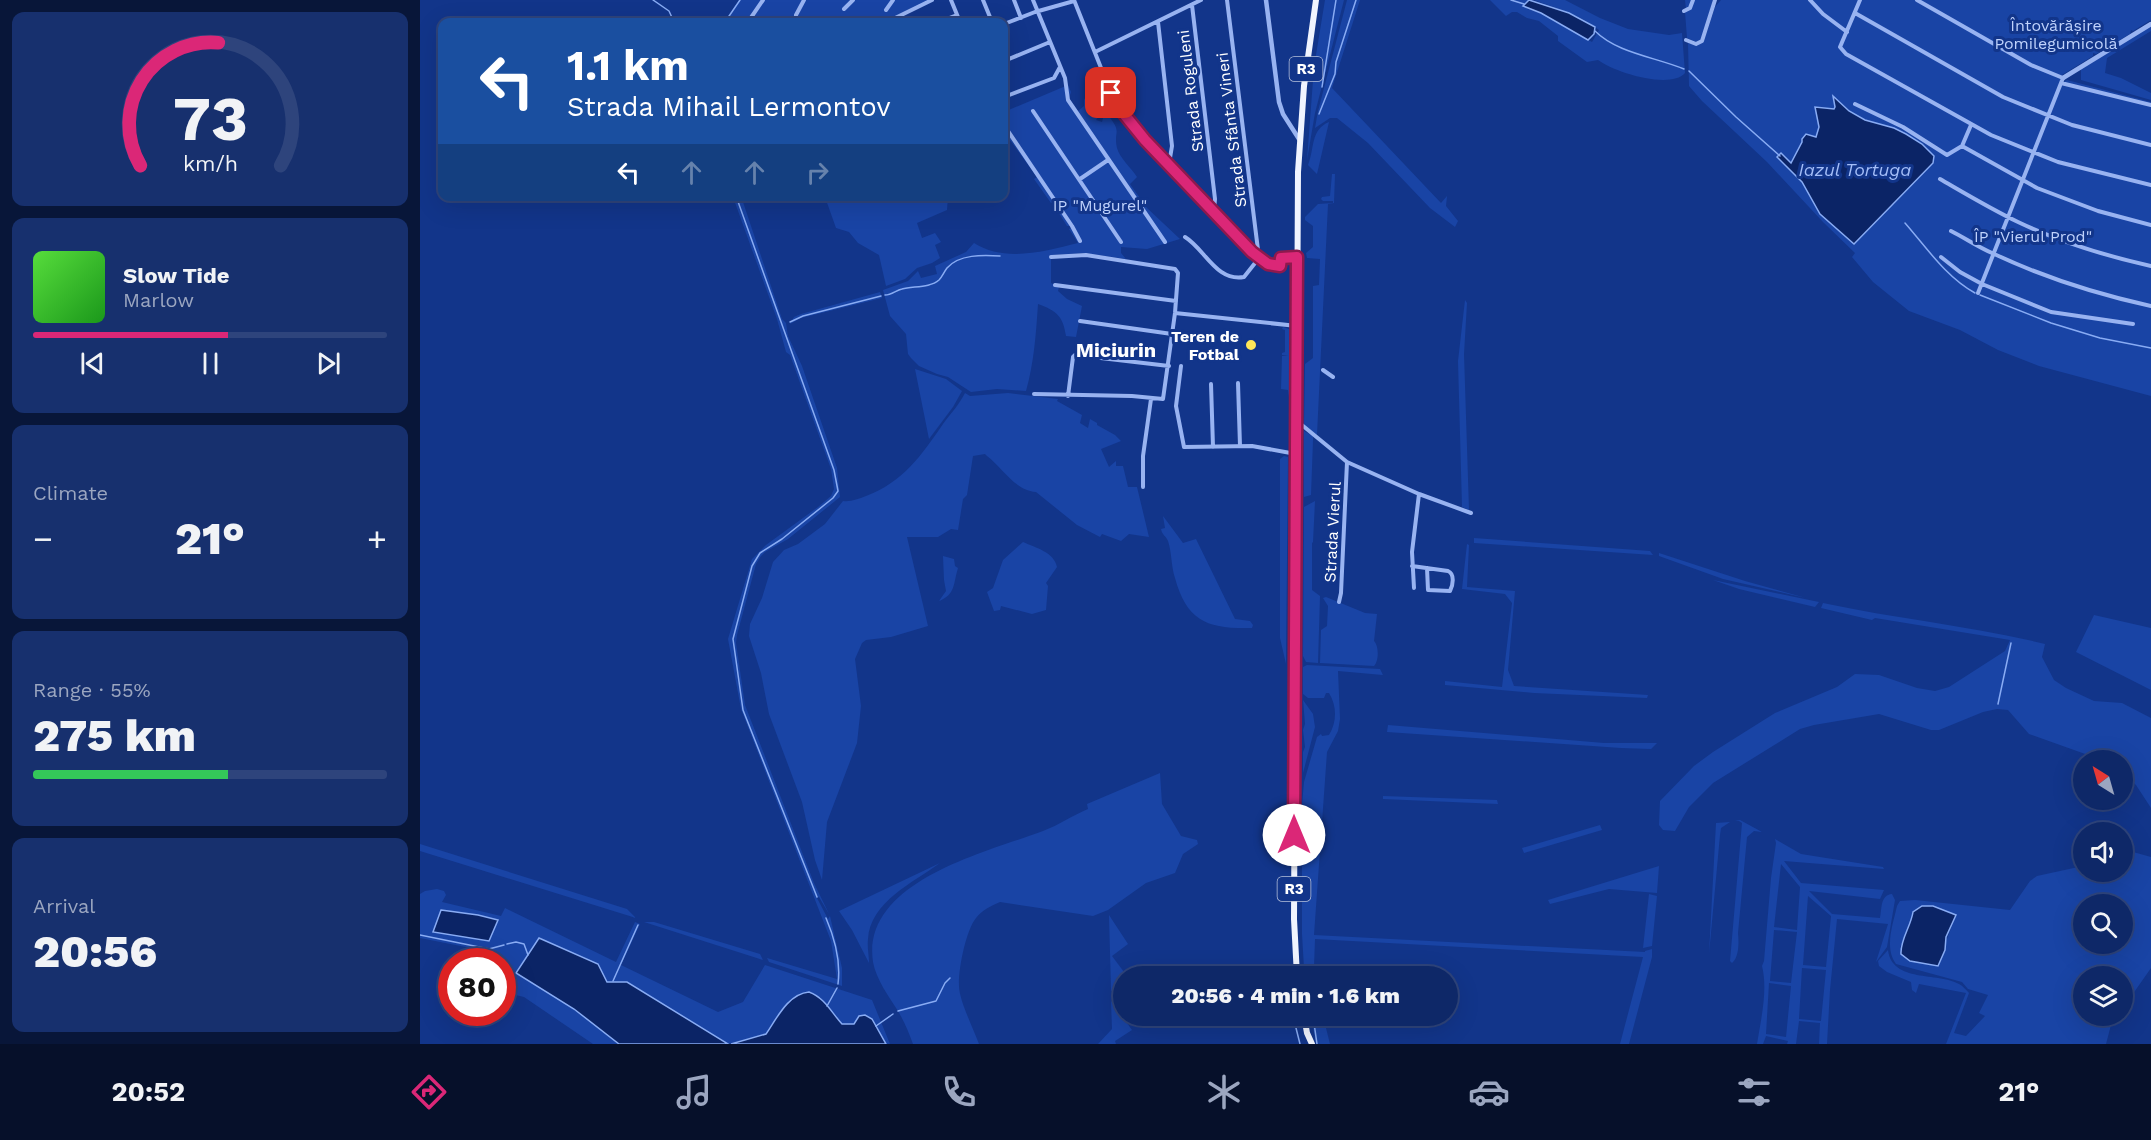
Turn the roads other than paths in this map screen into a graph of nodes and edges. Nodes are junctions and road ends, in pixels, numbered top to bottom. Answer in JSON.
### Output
{"nodes":[{"id":1,"x":763,"y":0,"type":"edge"},
{"id":2,"x":804,"y":0,"type":"edge"},
{"id":3,"x":853,"y":0,"type":"edge"},
{"id":4,"x":893,"y":0,"type":"edge"},
{"id":5,"x":932,"y":0,"type":"edge"},
{"id":6,"x":951,"y":0,"type":"edge"},
{"id":7,"x":983,"y":0,"type":"edge"},
{"id":8,"x":1014,"y":0,"type":"edge"},
{"id":9,"x":1033,"y":0,"type":"edge"},
{"id":10,"x":1074,"y":0,"type":"edge"},
{"id":11,"x":1202,"y":0,"type":"edge"},
{"id":12,"x":1227,"y":0,"type":"edge"},
{"id":13,"x":1266,"y":0,"type":"edge"},
{"id":14,"x":1316,"y":0,"type":"edge"},
{"id":15,"x":1693,"y":0,"type":"edge"},
{"id":16,"x":1715,"y":0,"type":"edge"},
{"id":17,"x":1810,"y":0,"type":"edge"},
{"id":18,"x":1860,"y":0,"type":"edge"},
{"id":19,"x":1917,"y":0,"type":"edge"},
{"id":20,"x":1192,"y":5,"type":"junction"},
{"id":21,"x":844,"y":9,"type":"dead end"},
{"id":22,"x":886,"y":10,"type":"dead end"},
{"id":23,"x":1039,"y":11,"type":"junction"},
{"id":24,"x":1684,"y":11,"type":"dead end"},
{"id":25,"x":1855,"y":12,"type":"junction"},
{"id":26,"x":796,"y":15,"type":"dead end"},
{"id":27,"x":957,"y":15,"type":"junction"},
{"id":28,"x":751,"y":18,"type":"edge"},
{"id":29,"x":895,"y":18,"type":"edge"},
{"id":30,"x":949,"y":18,"type":"edge"},
{"id":31,"x":958,"y":18,"type":"edge"},
{"id":32,"x":990,"y":18,"type":"edge"},
{"id":33,"x":1021,"y":18,"type":"junction"},
{"id":34,"x":1158,"y":22,"type":"junction"},
{"id":35,"x":1008,"y":23,"type":"edge"},
{"id":36,"x":2151,"y":24,"type":"edge"},
{"id":37,"x":1847,"y":32,"type":"junction"},
{"id":38,"x":1686,"y":40,"type":"dead end"},
{"id":39,"x":1050,"y":42,"type":"junction"},
{"id":40,"x":1095,"y":52,"type":"junction"},
{"id":41,"x":1008,"y":59,"type":"edge"},
{"id":42,"x":1060,"y":67,"type":"junction"},
{"id":43,"x":2062,"y":81,"type":"junction"},
{"id":44,"x":1008,"y":96,"type":"edge"},
{"id":45,"x":1855,"y":104,"type":"dead end"},
{"id":46,"x":2151,"y":105,"type":"edge"},
{"id":47,"x":1033,"y":111,"type":"dead end"},
{"id":48,"x":2047,"y":116,"type":"junction"},
{"id":49,"x":1971,"y":125,"type":"junction"},
{"id":50,"x":1008,"y":131,"type":"edge"},
{"id":51,"x":1299,"y":139,"type":"junction"},
{"id":52,"x":2151,"y":145,"type":"edge"},
{"id":53,"x":1962,"y":146,"type":"junction"},
{"id":54,"x":2033,"y":152,"type":"junction"},
{"id":55,"x":1108,"y":160,"type":"junction"},
{"id":56,"x":1169,"y":164,"type":"junction"},
{"id":57,"x":1940,"y":179,"type":"dead end"},
{"id":58,"x":1080,"y":180,"type":"junction"},
{"id":59,"x":2021,"y":180,"type":"junction"},
{"id":60,"x":2151,"y":185,"type":"edge"},
{"id":61,"x":1214,"y":210,"type":"junction"},
{"id":62,"x":2007,"y":217,"type":"junction"},
{"id":63,"x":2151,"y":225,"type":"edge"},
{"id":64,"x":1951,"y":231,"type":"dead end"},
{"id":65,"x":1185,"y":237,"type":"dead end"},
{"id":66,"x":1080,"y":241,"type":"dead end"},
{"id":67,"x":1122,"y":242,"type":"dead end"},
{"id":68,"x":1165,"y":242,"type":"dead end"},
{"id":69,"x":1993,"y":254,"type":"junction"},
{"id":70,"x":1051,"y":257,"type":"dead end"},
{"id":71,"x":1297,"y":257,"type":"junction"},
{"id":72,"x":1941,"y":257,"type":"dead end"},
{"id":73,"x":1259,"y":258,"type":"junction"},
{"id":74,"x":2151,"y":266,"type":"edge"},
{"id":75,"x":1055,"y":285,"type":"dead end"},
{"id":76,"x":1982,"y":285,"type":"junction"},
{"id":77,"x":1978,"y":292,"type":"dead end"},
{"id":78,"x":1176,"y":301,"type":"junction"},
{"id":79,"x":2151,"y":306,"type":"edge"},
{"id":80,"x":1175,"y":313,"type":"junction"},
{"id":81,"x":1080,"y":321,"type":"dead end"},
{"id":82,"x":2133,"y":324,"type":"dead end"},
{"id":83,"x":1297,"y":326,"type":"junction"},
{"id":84,"x":1172,"y":334,"type":"junction"},
{"id":85,"x":1169,"y":366,"type":"junction"},
{"id":86,"x":1181,"y":366,"type":"dead end"},
{"id":87,"x":1323,"y":370,"type":"dead end"},
{"id":88,"x":1333,"y":377,"type":"dead end"},
{"id":89,"x":1238,"y":383,"type":"dead end"},
{"id":90,"x":1211,"y":384,"type":"dead end"},
{"id":91,"x":1034,"y":394,"type":"dead end"},
{"id":92,"x":1068,"y":396,"type":"junction"},
{"id":93,"x":1151,"y":399,"type":"junction"},
{"id":94,"x":1297,"y":421,"type":"junction"},
{"id":95,"x":1240,"y":446,"type":"junction"},
{"id":96,"x":1213,"y":447,"type":"junction"},
{"id":97,"x":1296,"y":454,"type":"junction"},
{"id":98,"x":1347,"y":462,"type":"junction"},
{"id":99,"x":1143,"y":487,"type":"dead end"},
{"id":100,"x":1419,"y":494,"type":"junction"},
{"id":101,"x":1471,"y":513,"type":"dead end"},
{"id":102,"x":1412,"y":566,"type":"junction"},
{"id":103,"x":1426,"y":568,"type":"junction"},
{"id":104,"x":1414,"y":588,"type":"dead end"},
{"id":105,"x":1339,"y":602,"type":"dead end"},
{"id":106,"x":1296,"y":966,"type":"edge"},
{"id":107,"x":1306,"y":1026,"type":"edge"},
{"id":108,"x":1307,"y":1033,"type":"junction"},
{"id":109,"x":1307,"y":1044,"type":"edge"},
{"id":110,"x":1312,"y":1044,"type":"edge"}],
"edges":[{"from":1,"to":28,"type":"street"},
{"from":2,"to":26,"type":"street"},
{"from":3,"to":21,"type":"street"},
{"from":4,"to":22,"type":"street"},
{"from":5,"to":29,"type":"street"},
{"from":6,"to":27,"type":"street"},
{"from":7,"to":32,"type":"street"},
{"from":8,"to":33,"type":"street"},
{"from":9,"to":23,"type":"street"},
{"from":10,"to":23,"type":"street"},
{"from":10,"to":40,"type":"street"},
{"from":11,"to":20,"type":"street"},
{"from":12,"to":73,"type":"street","name":"Strada Sfânta Vineri"},
{"from":13,"to":51,"type":"street"},
{"from":14,"to":51,"type":"highway","number":"R3"},
{"from":15,"to":24,"type":"street"},
{"from":16,"to":38,"type":"street"},
{"from":17,"to":37,"type":"street"},
{"from":18,"to":25,"type":"street"},
{"from":19,"to":43,"type":"street"},
{"from":20,"to":34,"type":"street"},
{"from":20,"to":61,"type":"street","name":"Strada Roguleni"},
{"from":23,"to":33,"type":"street"},
{"from":23,"to":39,"type":"street"},
{"from":25,"to":37,"type":"street"},
{"from":25,"to":48,"type":"street"},
{"from":27,"to":30,"type":"street"},
{"from":27,"to":31,"type":"street"},
{"from":33,"to":35,"type":"street"},
{"from":34,"to":40,"type":"street"},
{"from":34,"to":56,"type":"street"},
{"from":36,"to":43,"type":"street"},
{"from":37,"to":49,"type":"street"},
{"from":39,"to":41,"type":"street"},
{"from":39,"to":42,"type":"street"},
{"from":40,"to":56,"type":"street"},
{"from":42,"to":44,"type":"street"},
{"from":42,"to":55,"type":"street"},
{"from":43,"to":46,"type":"street"},
{"from":43,"to":48,"type":"street"},
{"from":45,"to":53,"type":"street"},
{"from":47,"to":58,"type":"street"},
{"from":48,"to":52,"type":"street"},
{"from":48,"to":54,"type":"street"},
{"from":49,"to":53,"type":"street"},
{"from":49,"to":54,"type":"street"},
{"from":50,"to":66,"type":"street"},
{"from":51,"to":71,"type":"highway","number":"R3"},
{"from":53,"to":59,"type":"street"},
{"from":54,"to":59,"type":"street"},
{"from":54,"to":60,"type":"street"},
{"from":55,"to":58,"type":"street"},
{"from":55,"to":68,"type":"street"},
{"from":56,"to":61,"type":"street"},
{"from":57,"to":62,"type":"street"},
{"from":58,"to":67,"type":"street"},
{"from":59,"to":62,"type":"street"},
{"from":59,"to":63,"type":"street"},
{"from":61,"to":73,"type":"street"},
{"from":62,"to":69,"type":"street"},
{"from":62,"to":74,"type":"street"},
{"from":64,"to":69,"type":"street"},
{"from":65,"to":73,"type":"street"},
{"from":69,"to":76,"type":"street"},
{"from":69,"to":79,"type":"street"},
{"from":70,"to":78,"type":"street"},
{"from":71,"to":73,"type":"street"},
{"from":71,"to":83,"type":"highway","number":"R3"},
{"from":72,"to":76,"type":"street"},
{"from":75,"to":78,"type":"street"},
{"from":76,"to":77,"type":"street"},
{"from":76,"to":82,"type":"street"},
{"from":78,"to":80,"type":"street"},
{"from":80,"to":83,"type":"street"},
{"from":80,"to":84,"type":"street"},
{"from":81,"to":84,"type":"street"},
{"from":83,"to":94,"type":"highway","number":"R3"},
{"from":84,"to":85,"type":"street"},
{"from":85,"to":92,"type":"street"},
{"from":85,"to":93,"type":"street"},
{"from":86,"to":96,"type":"street"},
{"from":87,"to":88,"type":"street"},
{"from":89,"to":95,"type":"street"},
{"from":90,"to":96,"type":"street"},
{"from":91,"to":92,"type":"street"},
{"from":92,"to":93,"type":"street"},
{"from":93,"to":99,"type":"street"},
{"from":94,"to":97,"type":"highway","number":"R3"},
{"from":94,"to":98,"type":"street","name":"Strada Vierul"},
{"from":95,"to":96,"type":"street"},
{"from":95,"to":97,"type":"street"},
{"from":97,"to":106,"type":"highway","number":"R3"},
{"from":98,"to":100,"type":"street","name":"Strada Vierul"},
{"from":98,"to":105,"type":"street","name":"Strada Vierul"},
{"from":100,"to":101,"type":"street","name":"Strada Vierul"},
{"from":100,"to":102,"type":"street"},
{"from":102,"to":103,"type":"street"},
{"from":102,"to":104,"type":"street"},
{"from":103,"to":103,"type":"street"},
{"from":107,"to":108,"type":"highway"},
{"from":108,"to":109,"type":"highway"},
{"from":108,"to":110,"type":"highway"}]}
